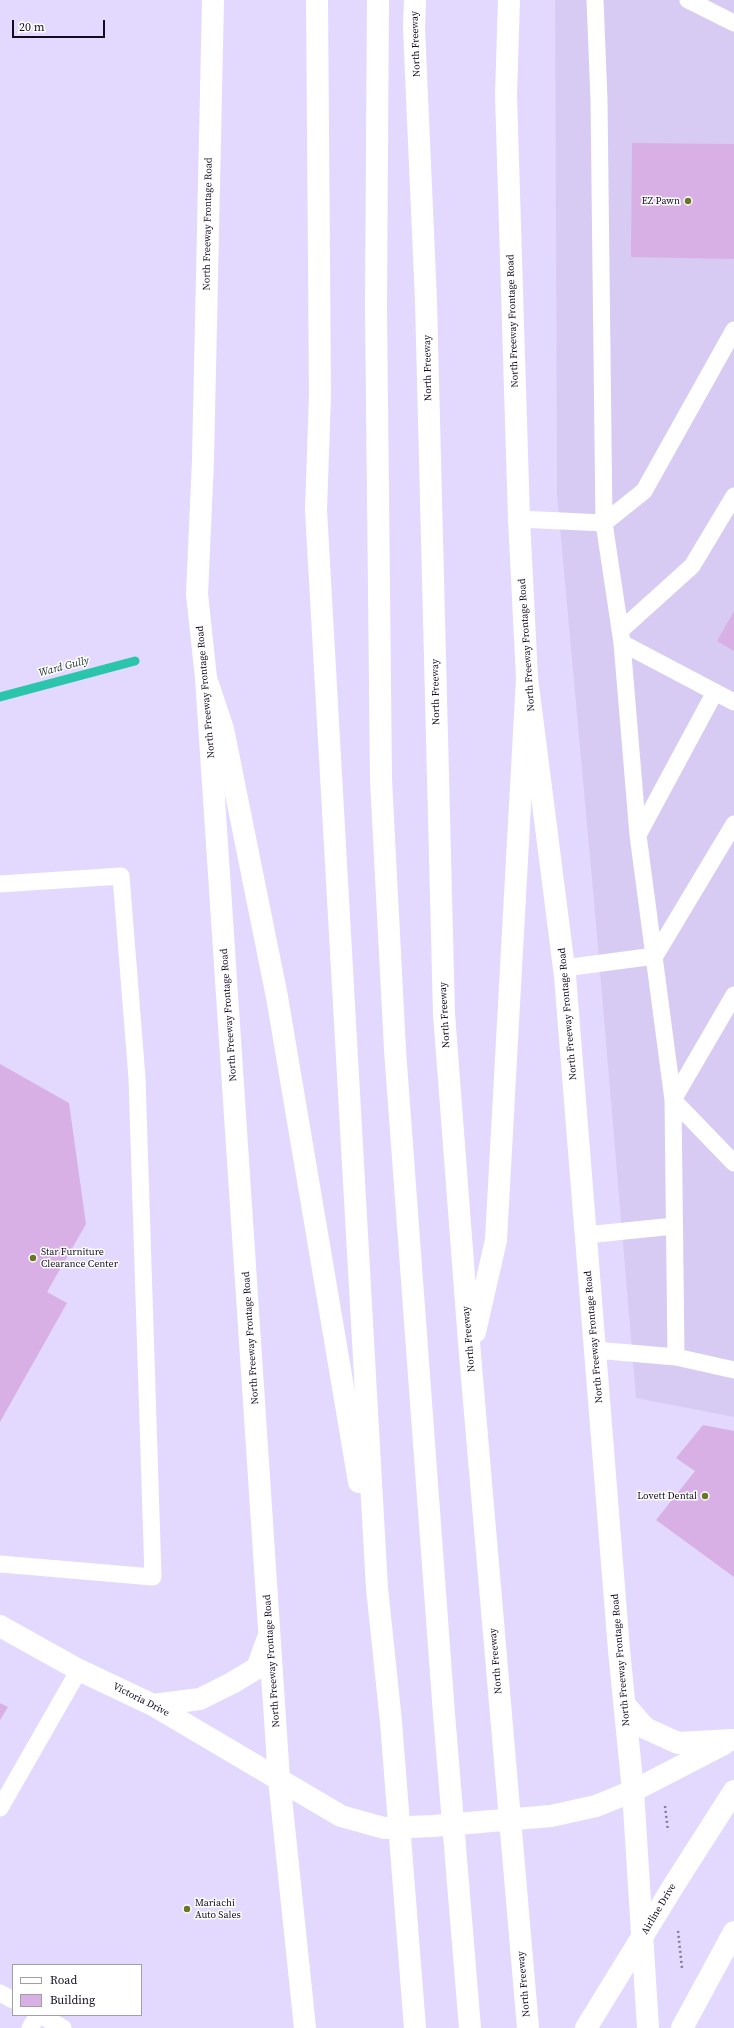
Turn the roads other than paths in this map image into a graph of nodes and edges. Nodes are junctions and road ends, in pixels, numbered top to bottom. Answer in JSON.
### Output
{"nodes":[{"id":1,"x":213,"y":0,"type":"edge"},
{"id":2,"x":317,"y":0,"type":"edge"},
{"id":3,"x":378,"y":0,"type":"edge"},
{"id":4,"x":415,"y":0,"type":"edge"},
{"id":5,"x":509,"y":0,"type":"edge"},
{"id":6,"x":595,"y":0,"type":"edge"},
{"id":7,"x":688,"y":0,"type":"edge"},
{"id":8,"x":734,"y":23,"type":"edge"},
{"id":9,"x":734,"y":330,"type":"edge"},
{"id":10,"x":734,"y":496,"type":"edge"},
{"id":11,"x":519,"y":519,"type":"junction"},
{"id":12,"x":604,"y":523,"type":"junction"},
{"id":13,"x":622,"y":637,"type":"junction"},
{"id":14,"x":206,"y":678,"type":"junction"},
{"id":15,"x":527,"y":678,"type":"junction"},
{"id":16,"x":715,"y":692,"type":"junction"},
{"id":17,"x":734,"y":702,"type":"edge"},
{"id":18,"x":734,"y":824,"type":"edge"},
{"id":19,"x":638,"y":835,"type":"junction"},
{"id":20,"x":0,"y":884,"type":"edge"},
{"id":21,"x":655,"y":956,"type":"junction"},
{"id":22,"x":564,"y":968,"type":"junction"},
{"id":23,"x":734,"y":995,"type":"edge"},
{"id":24,"x":672,"y":1100,"type":"junction"},
{"id":25,"x":734,"y":1163,"type":"edge"},
{"id":26,"x":674,"y":1226,"type":"junction"},
{"id":27,"x":586,"y":1235,"type":"junction"},
{"id":28,"x":595,"y":1350,"type":"junction"},
{"id":29,"x":470,"y":1355,"type":"junction"},
{"id":30,"x":676,"y":1357,"type":"junction"},
{"id":31,"x":734,"y":1370,"type":"edge"},
{"id":32,"x":0,"y":1564,"type":"edge"},
{"id":33,"x":377,"y":1588,"type":"junction"},
{"id":34,"x":0,"y":1626,"type":"edge"},
{"id":35,"x":271,"y":1631,"type":"junction"},
{"id":36,"x":79,"y":1670,"type":"junction"},
{"id":37,"x":154,"y":1705,"type":"junction"},
{"id":38,"x":625,"y":1705,"type":"junction"},
{"id":39,"x":733,"y":1739,"type":"edge"},
{"id":40,"x":280,"y":1779,"type":"junction"},
{"id":41,"x":633,"y":1791,"type":"junction"},
{"id":42,"x":734,"y":1791,"type":"edge"},
{"id":43,"x":0,"y":1808,"type":"edge"},
{"id":44,"x":734,"y":1932,"type":"edge"},
{"id":45,"x":642,"y":1936,"type":"junction"},
{"id":46,"x":728,"y":1957,"type":"edge"},
{"id":47,"x":0,"y":1993,"type":"edge"},
{"id":48,"x":12,"y":1999,"type":"edge"},
{"id":49,"x":38,"y":2016,"type":"edge"},
{"id":50,"x":41,"y":2016,"type":"edge"},
{"id":51,"x":30,"y":2028,"type":"edge"},
{"id":52,"x":63,"y":2028,"type":"edge"},
{"id":53,"x":305,"y":2028,"type":"edge"},
{"id":54,"x":415,"y":2028,"type":"edge"},
{"id":55,"x":470,"y":2028,"type":"edge"},
{"id":56,"x":528,"y":2028,"type":"edge"},
{"id":57,"x":586,"y":2028,"type":"edge"},
{"id":58,"x":648,"y":2028,"type":"edge"},
{"id":59,"x":682,"y":2028,"type":"edge"}],
"edges":[{"from":1,"to":14,"type":"main road","name":"North Freeway Frontage Road"},
{"from":2,"to":33,"type":"main road"},
{"from":3,"to":55,"type":"main road"},
{"from":4,"to":29,"type":"main road","name":"North Freeway"},
{"from":5,"to":11,"type":"main road","name":"North Freeway Frontage Road"},
{"from":6,"to":12,"type":"lane"},
{"from":7,"to":8,"type":"lane"},
{"from":9,"to":12,"type":"lane"},
{"from":10,"to":13,"type":"lane"},
{"from":11,"to":12,"type":"lane"},
{"from":11,"to":15,"type":"main road","name":"North Freeway Frontage Road"},
{"from":12,"to":13,"type":"lane"},
{"from":13,"to":16,"type":"lane"},
{"from":13,"to":19,"type":"lane"},
{"from":14,"to":33,"type":"main road"},
{"from":14,"to":35,"type":"main road","name":"North Freeway Frontage Road"},
{"from":15,"to":22,"type":"main road","name":"North Freeway Frontage Road"},
{"from":15,"to":29,"type":"main road"},
{"from":16,"to":17,"type":"lane"},
{"from":16,"to":19,"type":"lane"},
{"from":18,"to":21,"type":"lane"},
{"from":19,"to":21,"type":"lane"},
{"from":20,"to":32,"type":"lane"},
{"from":21,"to":22,"type":"lane"},
{"from":21,"to":24,"type":"lane"},
{"from":22,"to":27,"type":"main road","name":"North Freeway Frontage Road"},
{"from":23,"to":24,"type":"lane"},
{"from":24,"to":25,"type":"lane"},
{"from":24,"to":26,"type":"lane"},
{"from":26,"to":27,"type":"lane"},
{"from":26,"to":30,"type":"lane"},
{"from":27,"to":28,"type":"main road","name":"North Freeway Frontage Road"},
{"from":28,"to":30,"type":"lane"},
{"from":28,"to":38,"type":"main road","name":"North Freeway Frontage Road"},
{"from":29,"to":56,"type":"main road","name":"North Freeway"},
{"from":30,"to":31,"type":"lane"},
{"from":33,"to":54,"type":"main road"},
{"from":34,"to":36,"type":"main road","name":"Victoria Drive"},
{"from":35,"to":37,"type":"main road"},
{"from":35,"to":40,"type":"main road","name":"North Freeway Frontage Road"},
{"from":36,"to":37,"type":"main road","name":"Victoria Drive"},
{"from":36,"to":43,"type":"lane"},
{"from":37,"to":40,"type":"main road","name":"Victoria Drive"},
{"from":38,"to":39,"type":"main road"},
{"from":38,"to":41,"type":"main road","name":"North Freeway Frontage Road"},
{"from":39,"to":41,"type":"main road","name":"Victoria Drive"},
{"from":40,"to":41,"type":"main road","name":"Victoria Drive"},
{"from":40,"to":53,"type":"main road","name":"North Freeway Frontage Road"},
{"from":41,"to":45,"type":"main road","name":"North Freeway Frontage Road"},
{"from":42,"to":45,"type":"main road","name":"Airline Drive"},
{"from":44,"to":46,"type":"main road"},
{"from":45,"to":57,"type":"main road","name":"Airline Drive"},
{"from":45,"to":58,"type":"main road","name":"North Freeway Frontage Road"},
{"from":46,"to":59,"type":"main road"},
{"from":47,"to":48,"type":"lane"},
{"from":49,"to":51,"type":"lane"},
{"from":50,"to":52,"type":"lane"}]}
